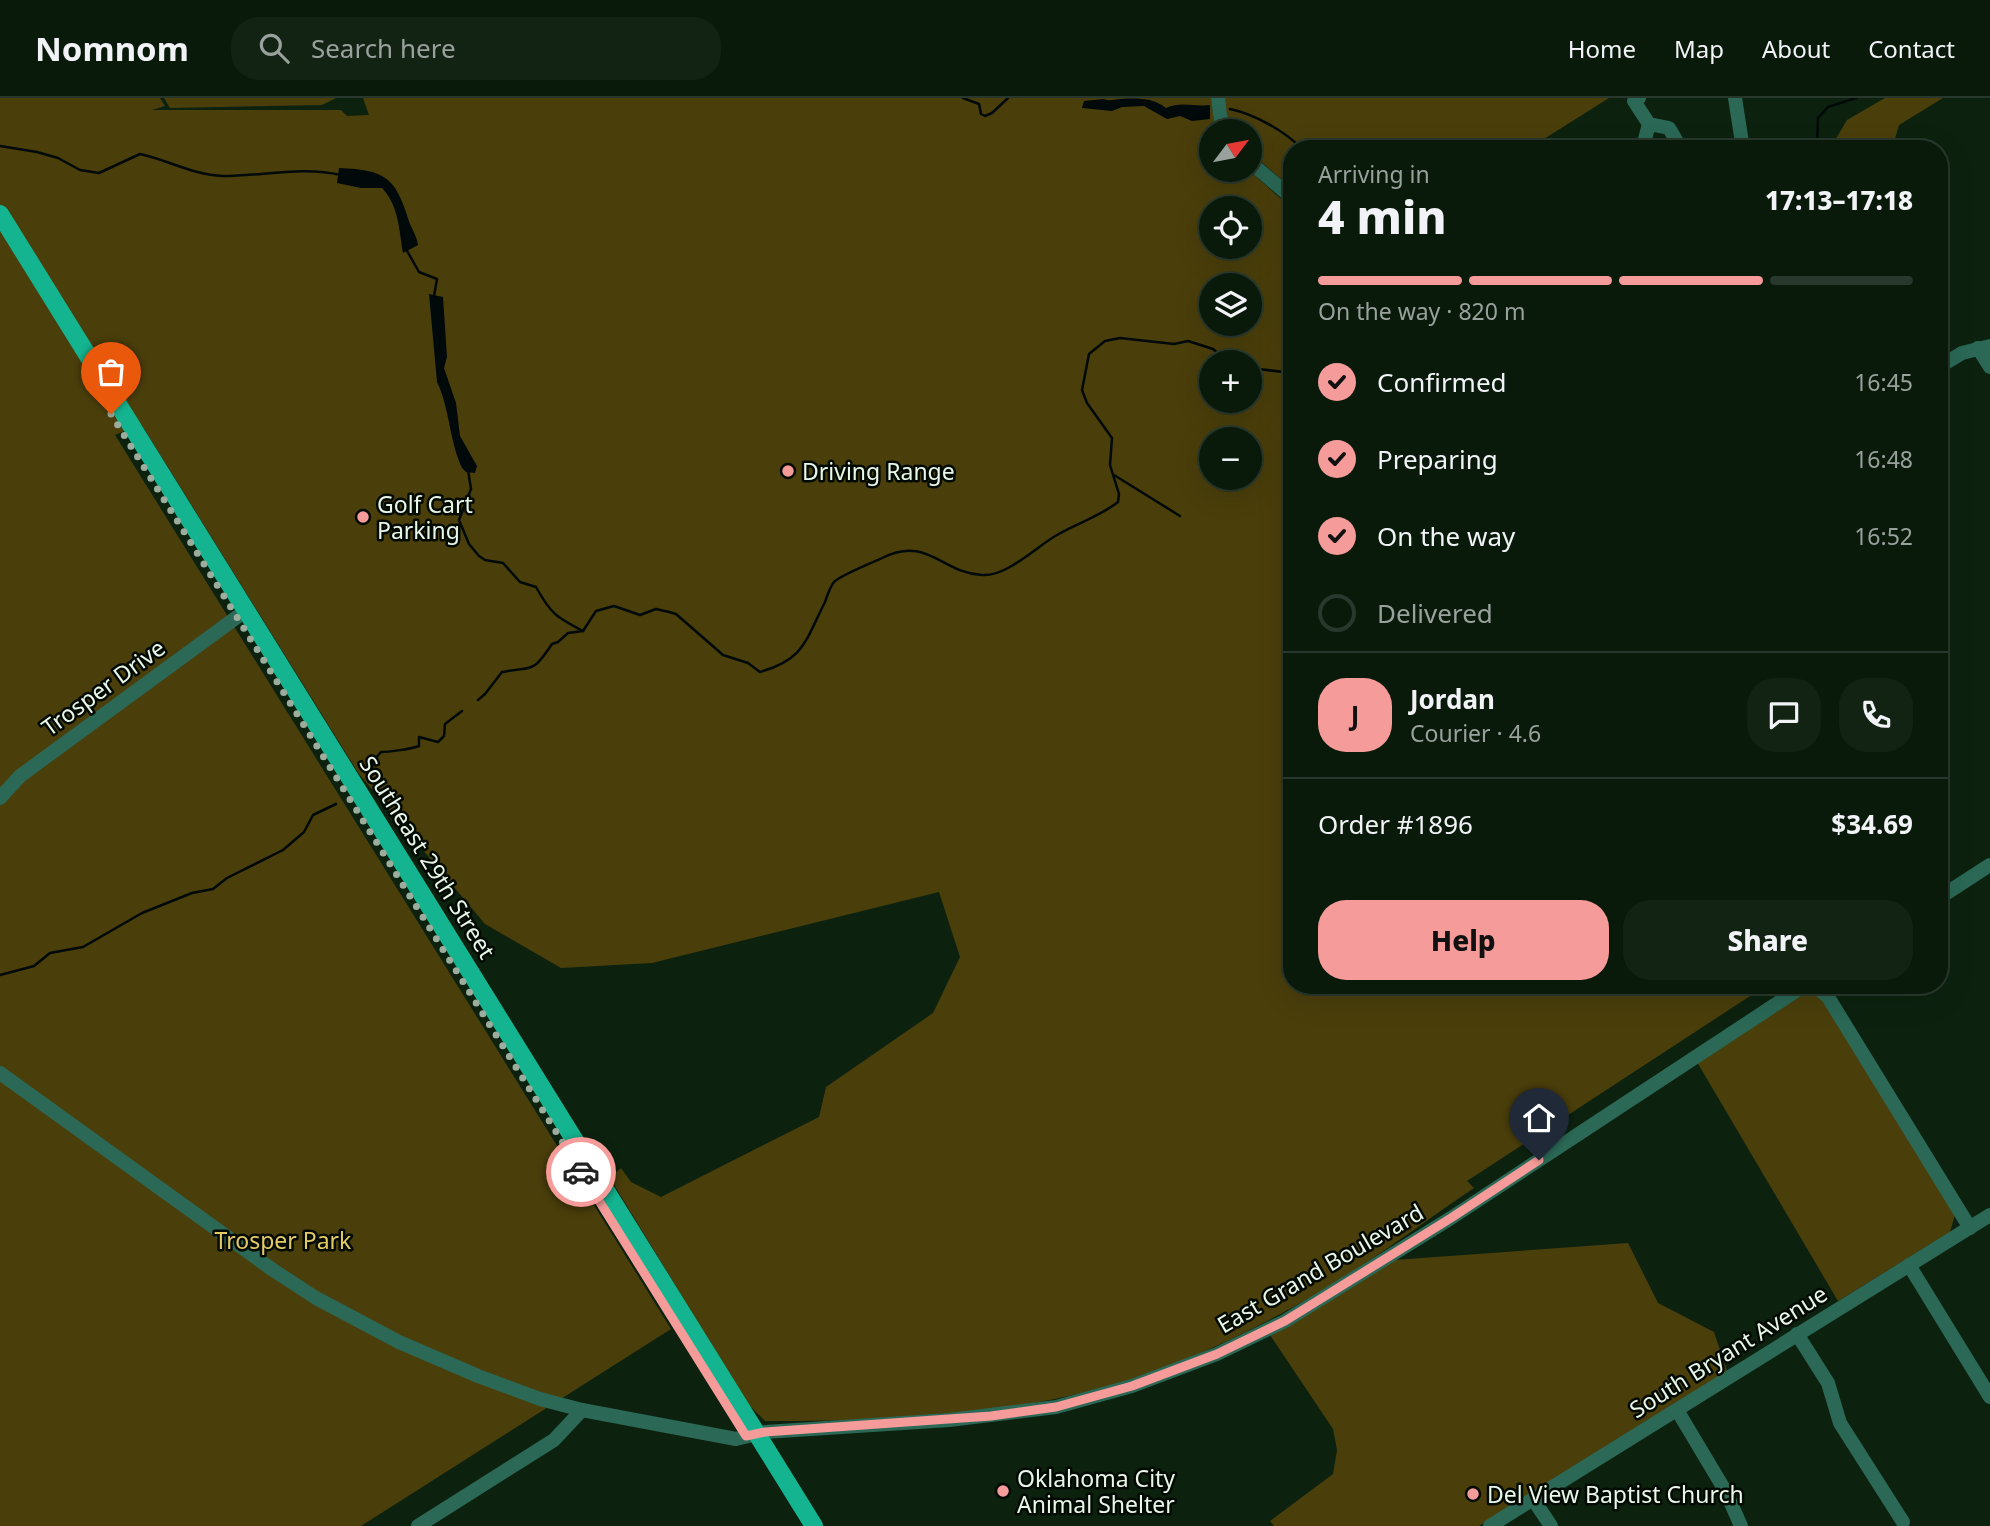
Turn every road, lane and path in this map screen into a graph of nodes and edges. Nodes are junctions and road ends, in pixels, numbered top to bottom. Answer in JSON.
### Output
{"nodes":[{"id":1,"x":1218,"y":98,"type":"edge"},
{"id":2,"x":1735,"y":98,"type":"edge"},
{"id":3,"x":1637,"y":99,"type":"edge"},
{"id":4,"x":1220,"y":119,"type":"edge"},
{"id":5,"x":1649,"y":124,"type":"junction"},
{"id":6,"x":1645,"y":140,"type":"edge"},
{"id":7,"x":1676,"y":140,"type":"edge"},
{"id":8,"x":1741,"y":140,"type":"edge"},
{"id":9,"x":1262,"y":172,"type":"edge"},
{"id":10,"x":1283,"y":190,"type":"edge"},
{"id":11,"x":0,"y":214,"type":"edge"},
{"id":12,"x":0,"y":236,"type":"edge"},
{"id":13,"x":1984,"y":347,"type":"edge"},
{"id":14,"x":1948,"y":361,"type":"edge"},
{"id":15,"x":1990,"y":367,"type":"edge"},
{"id":16,"x":242,"y":614,"type":"junction"},
{"id":17,"x":0,"y":798,"type":"edge"},
{"id":18,"x":1990,"y":865,"type":"edge"},
{"id":19,"x":1948,"y":892,"type":"edge"},
{"id":20,"x":1791,"y":994,"type":"edge"},
{"id":21,"x":1824,"y":994,"type":"edge"},
{"id":22,"x":0,"y":1073,"type":"edge"},
{"id":23,"x":1990,"y":1215,"type":"edge"},
{"id":24,"x":1970,"y":1228,"type":"junction"},
{"id":25,"x":1909,"y":1265,"type":"junction"},
{"id":26,"x":1797,"y":1334,"type":"junction"},
{"id":27,"x":1990,"y":1397,"type":"edge"},
{"id":28,"x":582,"y":1410,"type":"junction"},
{"id":29,"x":1676,"y":1410,"type":"junction"},
{"id":30,"x":751,"y":1435,"type":"junction"},
{"id":31,"x":1533,"y":1499,"type":"junction"},
{"id":32,"x":1903,"y":1522,"type":"dead end"},
{"id":33,"x":418,"y":1526,"type":"edge"},
{"id":34,"x":802,"y":1526,"type":"edge"},
{"id":35,"x":814,"y":1526,"type":"edge"},
{"id":36,"x":1490,"y":1526,"type":"edge"},
{"id":37,"x":1551,"y":1526,"type":"edge"},
{"id":38,"x":1741,"y":1526,"type":"edge"}],
"edges":[{"from":1,"to":4,"type":"street"},
{"from":2,"to":8,"type":"street"},
{"from":3,"to":5,"type":"street"},
{"from":5,"to":6,"type":"street"},
{"from":5,"to":7,"type":"street"},
{"from":9,"to":10,"type":"street"},
{"from":11,"to":16,"type":"main road","name":"Southeast 29th Street"},
{"from":12,"to":16,"type":"main road","name":"Southeast 29th Street"},
{"from":13,"to":14,"type":"street"},
{"from":13,"to":15,"type":"street"},
{"from":16,"to":17,"type":"street","name":"Trosper Drive"},
{"from":16,"to":30,"type":"main road","name":"Southeast 29th Street"},
{"from":18,"to":19,"type":"street"},
{"from":20,"to":30,"type":"street","name":"East Grand Boulevard"},
{"from":21,"to":24,"type":"street"},
{"from":22,"to":28,"type":"street","name":"East Grand Boulevard"},
{"from":23,"to":24,"type":"street","name":"South Bryant Avenue"},
{"from":24,"to":25,"type":"street","name":"South Bryant Avenue"},
{"from":25,"to":26,"type":"street","name":"South Bryant Avenue"},
{"from":25,"to":27,"type":"street"},
{"from":26,"to":29,"type":"street","name":"South Bryant Avenue"},
{"from":26,"to":32,"type":"street"},
{"from":28,"to":30,"type":"street","name":"East Grand Boulevard"},
{"from":28,"to":33,"type":"street"},
{"from":29,"to":31,"type":"street","name":"South Bryant Avenue"},
{"from":29,"to":38,"type":"street"},
{"from":30,"to":34,"type":"main road","name":"Southeast 29th Street"},
{"from":30,"to":35,"type":"main road","name":"Southeast 29th Street"},
{"from":31,"to":36,"type":"street","name":"South Bryant Avenue"},
{"from":31,"to":37,"type":"street"}]}
